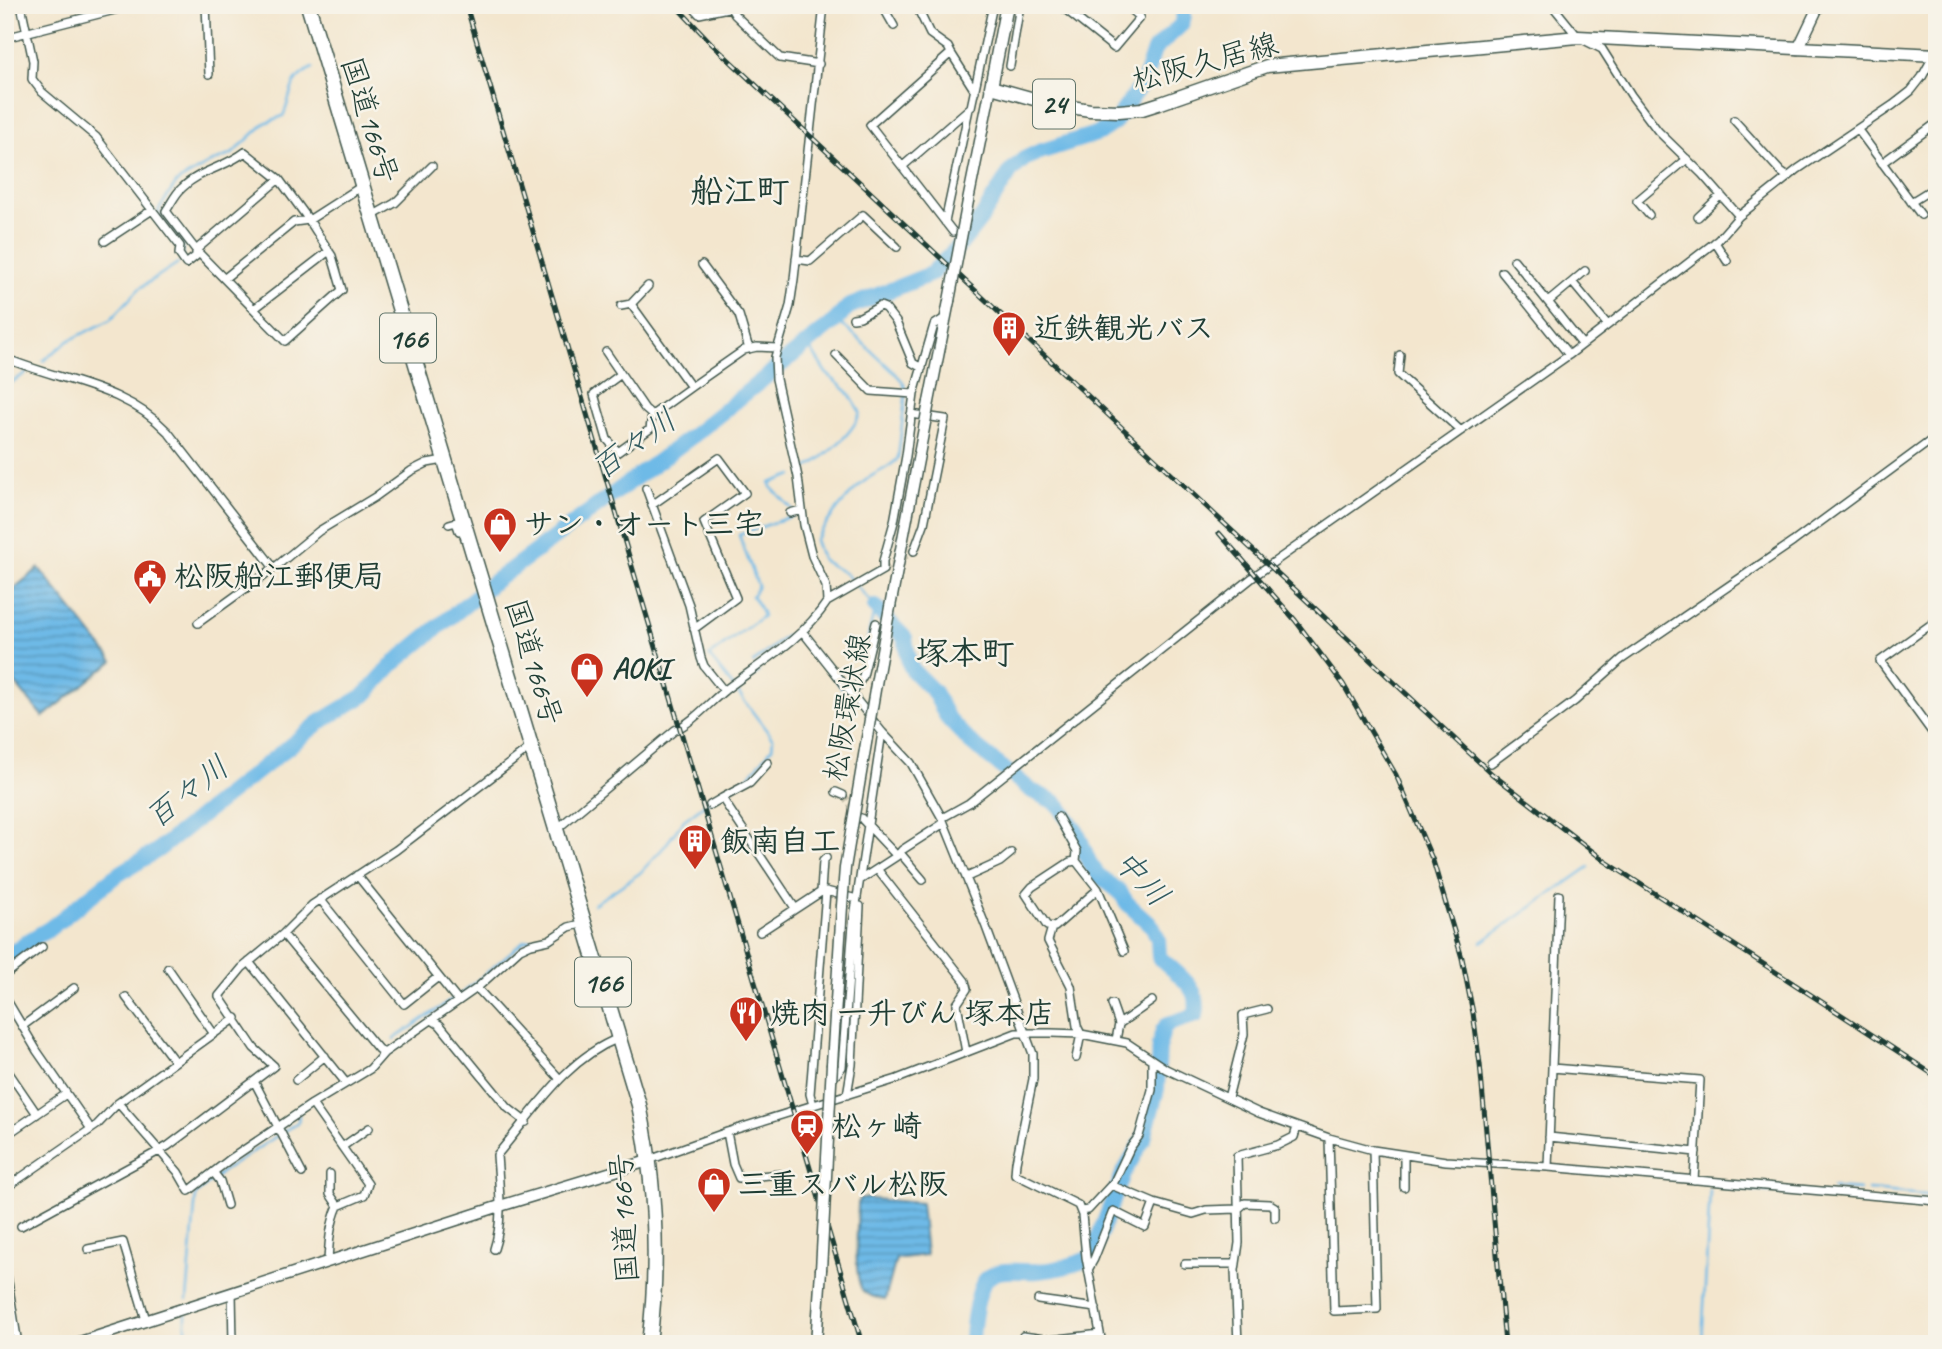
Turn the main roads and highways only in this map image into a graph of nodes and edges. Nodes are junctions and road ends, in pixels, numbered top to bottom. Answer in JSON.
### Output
{"nodes":[{"id":1,"x":308,"y":5,"type":"edge"},
{"id":2,"x":1007,"y":5,"type":"edge"},
{"id":3,"x":1819,"y":5,"type":"edge"},
{"id":4,"x":1798,"y":48,"type":"junction"},
{"id":5,"x":1935,"y":55,"type":"edge"},
{"id":6,"x":991,"y":87,"type":"junction"},
{"id":7,"x":648,"y":1161,"type":"junction"},
{"id":8,"x":74,"y":1344,"type":"edge"},
{"id":9,"x":649,"y":1344,"type":"edge"},
{"id":10,"x":816,"y":1344,"type":"edge"}],
"edges":[{"from":1,"to":7,"type":"highway","name":"国道166号","number":"166"},
{"from":2,"to":6,"type":"main road","number":"24"},
{"from":3,"to":4,"type":"main road"},
{"from":4,"to":5,"type":"main road","name":"松阪久居線","number":"24"},
{"from":4,"to":6,"type":"main road","name":"松阪久居線","number":"24"},
{"from":6,"to":10,"type":"main road","name":"松阪環状線","bridge":true},
{"from":7,"to":8,"type":"main road"},
{"from":7,"to":9,"type":"highway","name":"国道166号","number":"166"}]}
